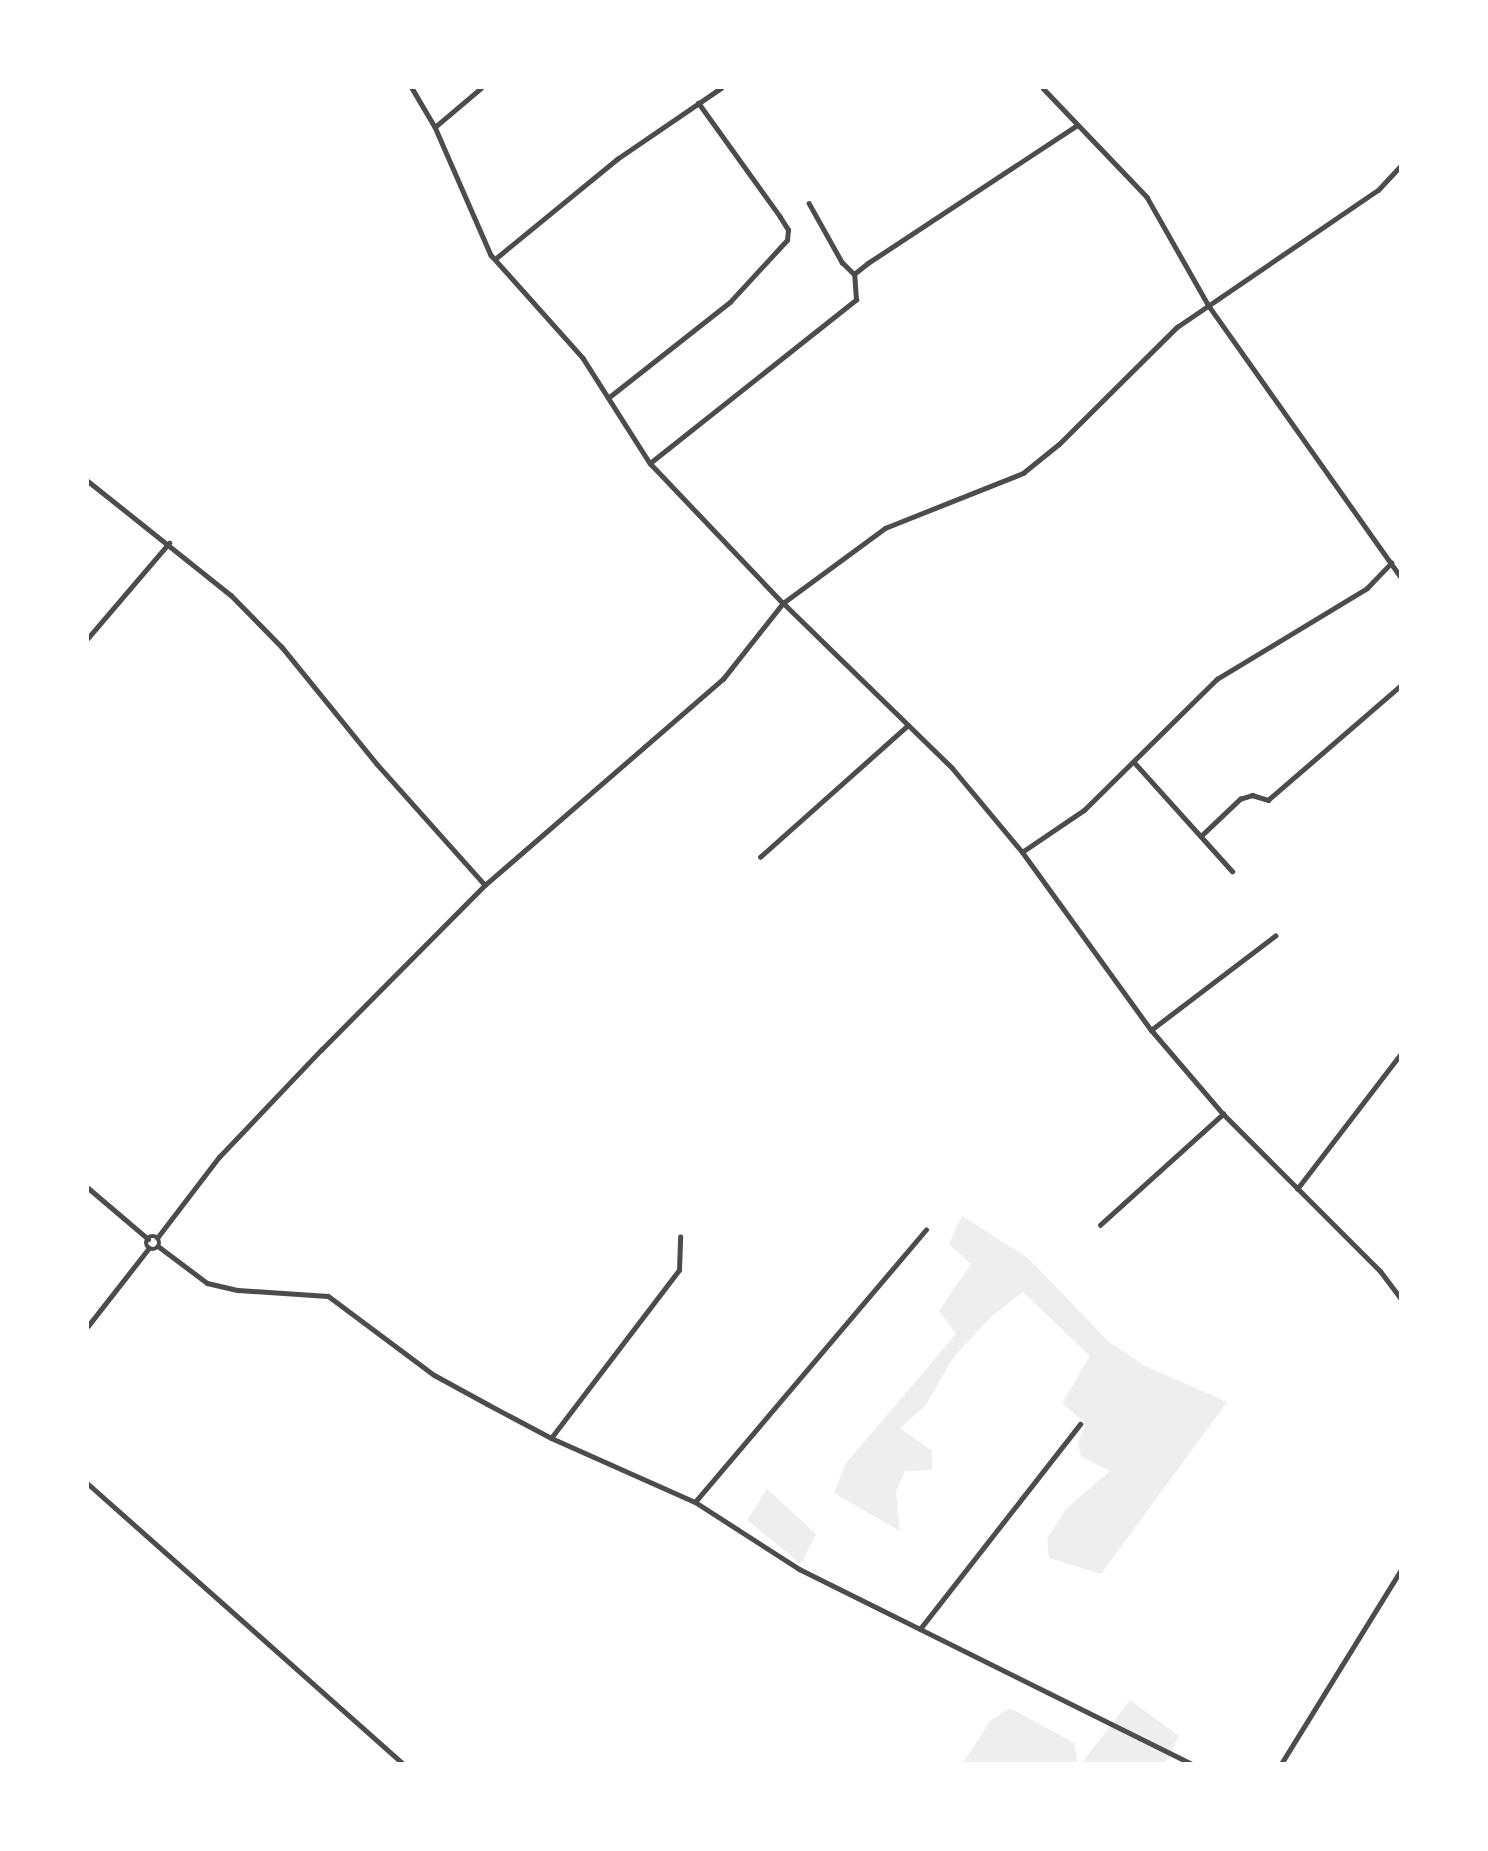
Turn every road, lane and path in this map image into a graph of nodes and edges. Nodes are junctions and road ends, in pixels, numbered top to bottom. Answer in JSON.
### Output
{"nodes":[{"id":1,"x":412,"y":88,"type":"edge"},
{"id":2,"x":481,"y":88,"type":"edge"},
{"id":3,"x":721,"y":88,"type":"edge"},
{"id":4,"x":1043,"y":88,"type":"edge"},
{"id":5,"x":698,"y":103,"type":"junction"},
{"id":6,"x":1077,"y":125,"type":"junction"},
{"id":7,"x":435,"y":127,"type":"junction"},
{"id":8,"x":1401,"y":166,"type":"edge"},
{"id":9,"x":808,"y":203,"type":"dead end"},
{"id":10,"x":495,"y":259,"type":"junction"},
{"id":11,"x":854,"y":274,"type":"junction"},
{"id":12,"x":1209,"y":306,"type":"junction"},
{"id":13,"x":608,"y":398,"type":"junction"},
{"id":14,"x":650,"y":463,"type":"junction"},
{"id":15,"x":88,"y":481,"type":"edge"},
{"id":16,"x":169,"y":543,"type":"junction"},
{"id":17,"x":1391,"y":563,"type":"junction"},
{"id":18,"x":1401,"y":576,"type":"edge"},
{"id":19,"x":783,"y":603,"type":"junction"},
{"id":20,"x":88,"y":638,"type":"edge"},
{"id":21,"x":1401,"y":686,"type":"edge"},
{"id":22,"x":908,"y":725,"type":"junction"},
{"id":23,"x":1134,"y":762,"type":"junction"},
{"id":24,"x":1201,"y":836,"type":"junction"},
{"id":25,"x":1022,"y":852,"type":"junction"},
{"id":26,"x":760,"y":857,"type":"dead end"},
{"id":27,"x":1232,"y":871,"type":"dead end"},
{"id":28,"x":485,"y":885,"type":"junction"},
{"id":29,"x":1275,"y":936,"type":"dead end"},
{"id":30,"x":1151,"y":1030,"type":"junction"},
{"id":31,"x":1401,"y":1055,"type":"edge"},
{"id":32,"x":1223,"y":1114,"type":"junction"},
{"id":33,"x":88,"y":1188,"type":"edge"},
{"id":34,"x":1297,"y":1189,"type":"junction"},
{"id":35,"x":1100,"y":1225,"type":"dead end"},
{"id":36,"x":926,"y":1230,"type":"dead end"},
{"id":37,"x":680,"y":1237,"type":"dead end"},
{"id":38,"x":157,"y":1238,"type":"junction"},
{"id":39,"x":148,"y":1239,"type":"junction"},
{"id":40,"x":159,"y":1247,"type":"junction"},
{"id":41,"x":149,"y":1248,"type":"junction"},
{"id":42,"x":1401,"y":1298,"type":"edge"},
{"id":43,"x":88,"y":1326,"type":"edge"},
{"id":44,"x":1080,"y":1424,"type":"dead end"},
{"id":45,"x":551,"y":1438,"type":"junction"},
{"id":46,"x":88,"y":1484,"type":"edge"},
{"id":47,"x":695,"y":1502,"type":"junction"},
{"id":48,"x":1401,"y":1571,"type":"edge"},
{"id":49,"x":920,"y":1629,"type":"junction"},
{"id":50,"x":403,"y":1763,"type":"edge"},
{"id":51,"x":1191,"y":1763,"type":"edge"},
{"id":52,"x":1281,"y":1763,"type":"edge"}],
"edges":[{"from":1,"to":7,"type":"street"},
{"from":2,"to":7,"type":"street"},
{"from":3,"to":5,"type":"street"},
{"from":4,"to":6,"type":"street"},
{"from":5,"to":10,"type":"street"},
{"from":5,"to":13,"type":"street"},
{"from":6,"to":11,"type":"street"},
{"from":6,"to":12,"type":"street"},
{"from":7,"to":10,"type":"street"},
{"from":8,"to":12,"type":"street"},
{"from":9,"to":11,"type":"street"},
{"from":10,"to":13,"type":"street"},
{"from":11,"to":14,"type":"street"},
{"from":12,"to":17,"type":"street"},
{"from":12,"to":19,"type":"street"},
{"from":13,"to":14,"type":"street"},
{"from":14,"to":19,"type":"street"},
{"from":15,"to":16,"type":"street"},
{"from":16,"to":20,"type":"street"},
{"from":16,"to":28,"type":"street"},
{"from":17,"to":18,"type":"street"},
{"from":17,"to":23,"type":"street"},
{"from":19,"to":22,"type":"street"},
{"from":19,"to":28,"type":"street"},
{"from":21,"to":24,"type":"street"},
{"from":22,"to":25,"type":"street"},
{"from":22,"to":26,"type":"street"},
{"from":23,"to":24,"type":"street"},
{"from":23,"to":25,"type":"street"},
{"from":24,"to":27,"type":"street"},
{"from":25,"to":30,"type":"street"},
{"from":28,"to":38,"type":"street"},
{"from":29,"to":30,"type":"street"},
{"from":30,"to":32,"type":"street"},
{"from":31,"to":34,"type":"street"},
{"from":32,"to":34,"type":"street"},
{"from":32,"to":35,"type":"street"},
{"from":33,"to":39,"type":"street"},
{"from":34,"to":42,"type":"street"},
{"from":36,"to":47,"type":"street"},
{"from":37,"to":45,"type":"street"},
{"from":38,"to":39,"type":"street"},
{"from":38,"to":40,"type":"street"},
{"from":39,"to":41,"type":"street"},
{"from":40,"to":41,"type":"street"},
{"from":40,"to":45,"type":"street"},
{"from":41,"to":43,"type":"street"},
{"from":44,"to":49,"type":"street"},
{"from":45,"to":47,"type":"street"},
{"from":46,"to":50,"type":"street"},
{"from":47,"to":49,"type":"street"},
{"from":48,"to":52,"type":"street"},
{"from":49,"to":51,"type":"street"}]}
